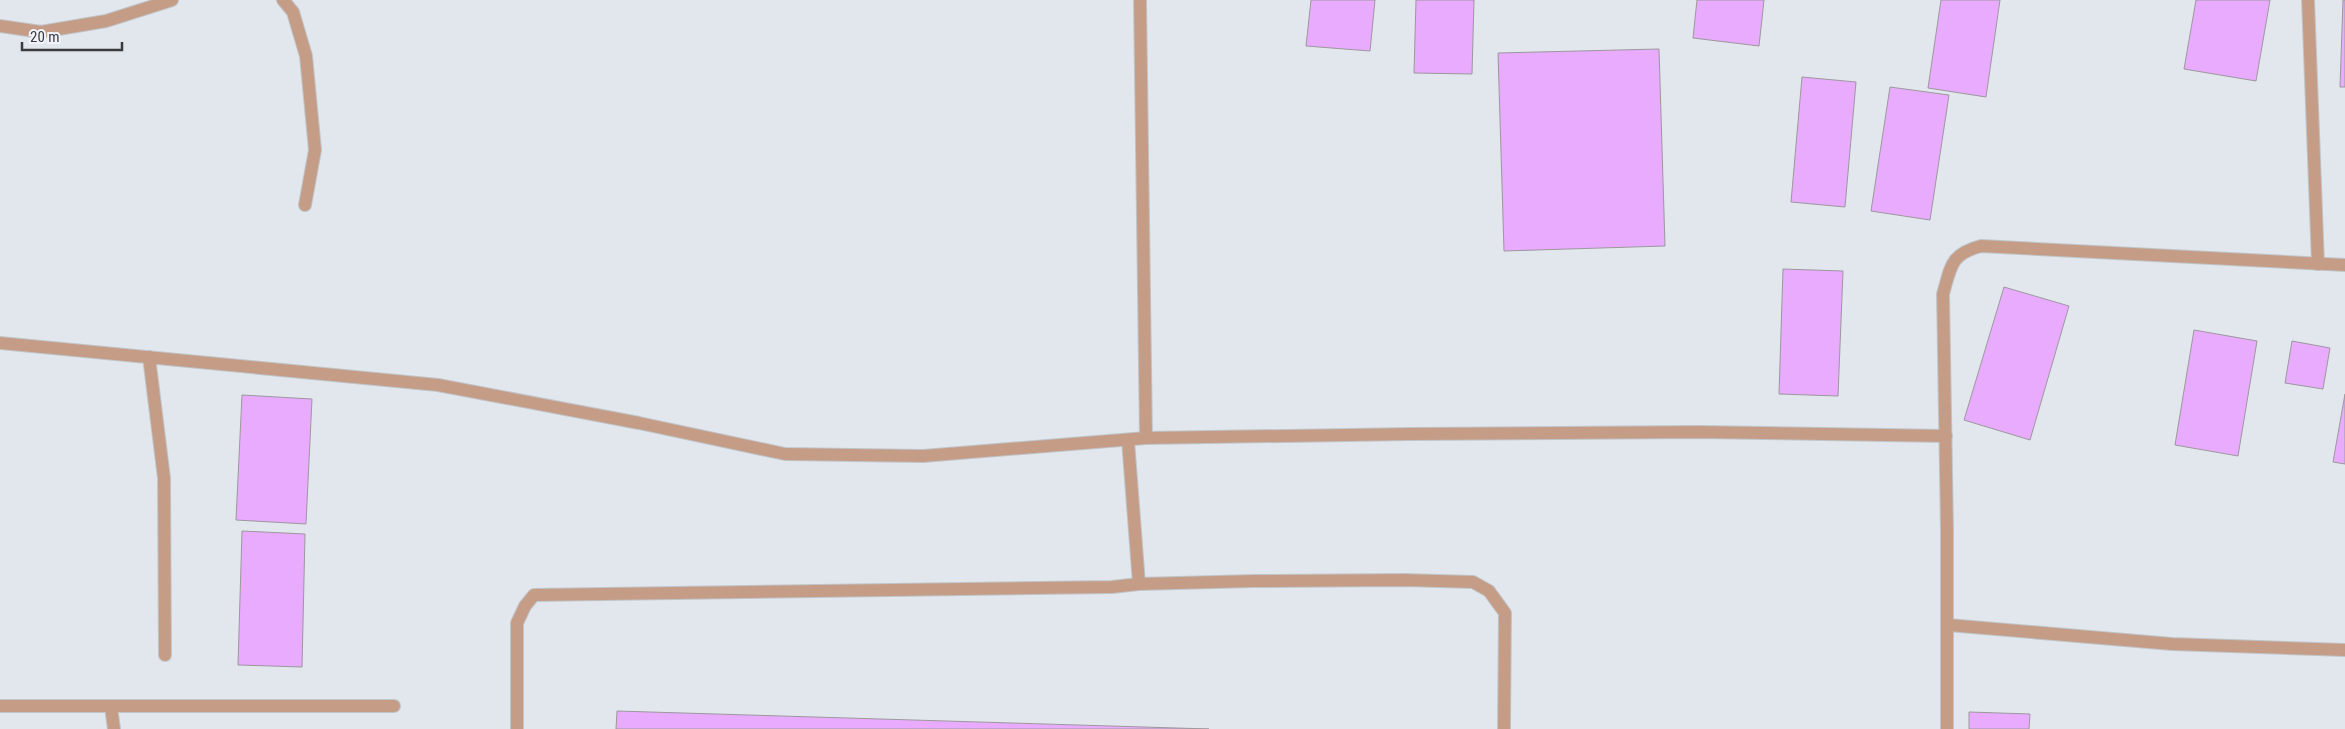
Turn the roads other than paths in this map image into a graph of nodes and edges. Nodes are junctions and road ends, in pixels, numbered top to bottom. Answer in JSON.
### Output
{"nodes":[{"id":1,"x":172,"y":0,"type":"edge"},
{"id":2,"x":283,"y":0,"type":"edge"},
{"id":3,"x":1140,"y":0,"type":"edge"},
{"id":4,"x":2308,"y":0,"type":"edge"},
{"id":5,"x":0,"y":26,"type":"edge"},
{"id":6,"x":305,"y":205,"type":"dead end"},
{"id":7,"x":2318,"y":264,"type":"junction"},
{"id":8,"x":2345,"y":265,"type":"edge"},
{"id":9,"x":0,"y":343,"type":"edge"},
{"id":10,"x":149,"y":357,"type":"junction"},
{"id":11,"x":1946,"y":436,"type":"junction"},
{"id":12,"x":1146,"y":438,"type":"junction"},
{"id":13,"x":1128,"y":440,"type":"junction"},
{"id":14,"x":1139,"y":584,"type":"junction"},
{"id":15,"x":1948,"y":625,"type":"junction"},
{"id":16,"x":2345,"y":650,"type":"edge"},
{"id":17,"x":165,"y":655,"type":"dead end"},
{"id":18,"x":0,"y":706,"type":"edge"},
{"id":19,"x":394,"y":706,"type":"dead end"},
{"id":20,"x":111,"y":707,"type":"junction"},
{"id":21,"x":114,"y":729,"type":"edge"},
{"id":22,"x":517,"y":729,"type":"edge"},
{"id":23,"x":1504,"y":729,"type":"edge"},
{"id":24,"x":1947,"y":729,"type":"edge"}],
"edges":[{"from":1,"to":5,"type":"street"},
{"from":2,"to":6,"type":"street"},
{"from":3,"to":12,"type":"street"},
{"from":4,"to":7,"type":"street"},
{"from":7,"to":8,"type":"street"},
{"from":7,"to":11,"type":"street"},
{"from":9,"to":10,"type":"street"},
{"from":10,"to":13,"type":"street"},
{"from":10,"to":17,"type":"street"},
{"from":11,"to":12,"type":"street"},
{"from":11,"to":15,"type":"street"},
{"from":12,"to":13,"type":"street"},
{"from":13,"to":14,"type":"street"},
{"from":14,"to":22,"type":"street"},
{"from":14,"to":23,"type":"street"},
{"from":15,"to":16,"type":"street"},
{"from":15,"to":24,"type":"street"},
{"from":18,"to":20,"type":"street"},
{"from":19,"to":20,"type":"street"},
{"from":20,"to":21,"type":"street"}]}
